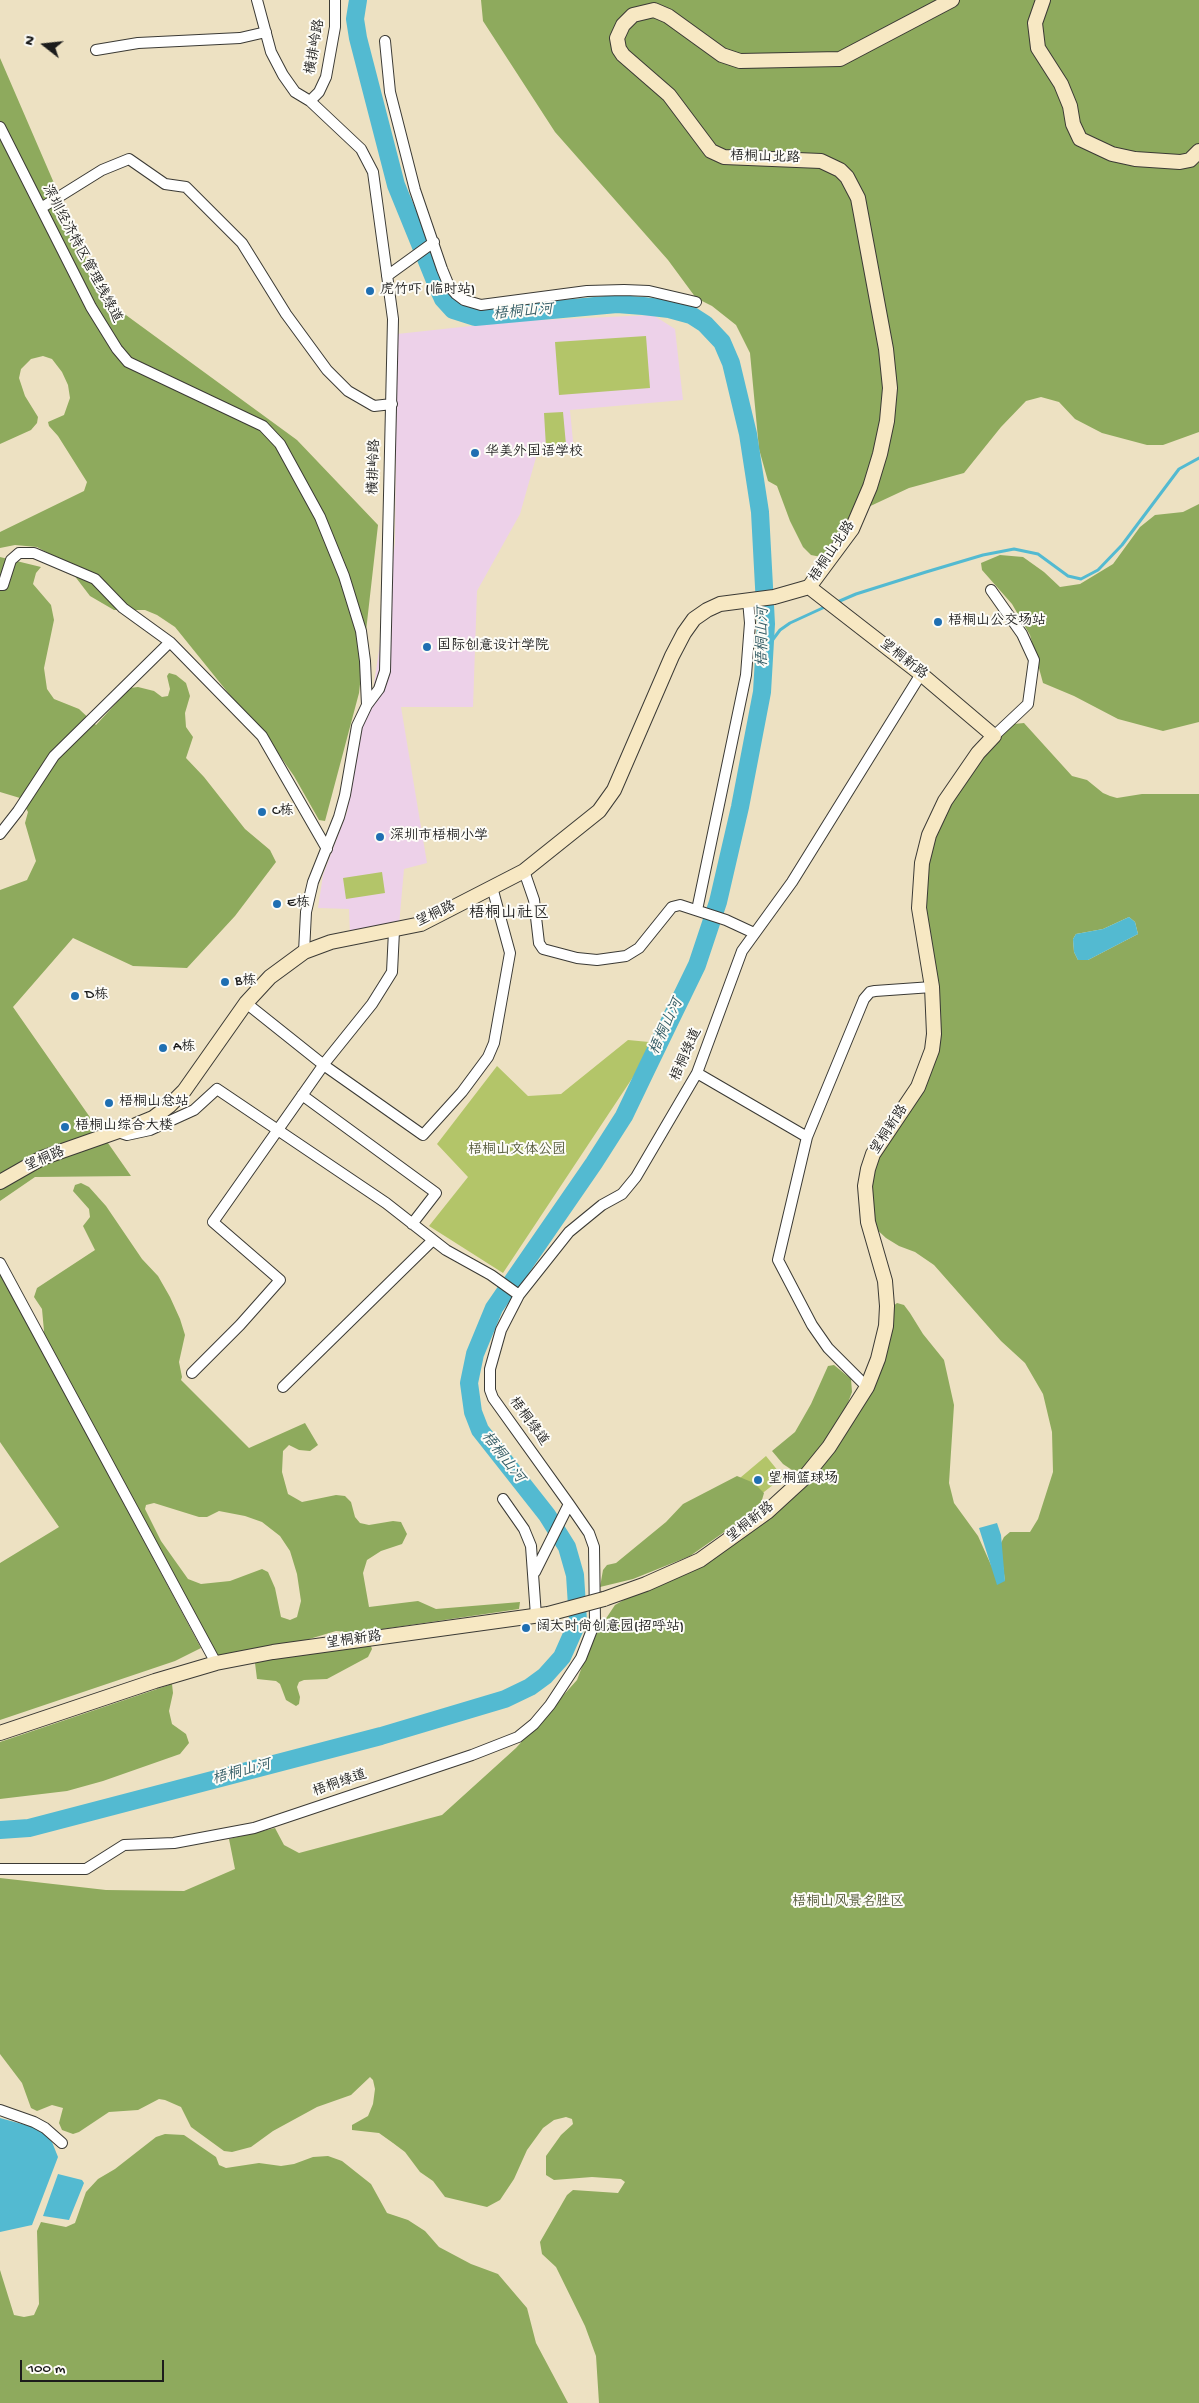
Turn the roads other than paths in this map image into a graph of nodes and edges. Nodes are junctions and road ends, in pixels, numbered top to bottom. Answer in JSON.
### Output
{"nodes":[{"id":1,"x":257,"y":0,"type":"edge"},
{"id":2,"x":335,"y":0,"type":"edge"},
{"id":3,"x":952,"y":0,"type":"edge"},
{"id":4,"x":1043,"y":0,"type":"edge"},
{"id":5,"x":266,"y":32,"type":"junction"},
{"id":6,"x":385,"y":41,"type":"dead end"},
{"id":7,"x":96,"y":50,"type":"dead end"},
{"id":8,"x":310,"y":101,"type":"junction"},
{"id":9,"x":0,"y":127,"type":"edge"},
{"id":10,"x":1199,"y":151,"type":"edge"},
{"id":11,"x":41,"y":208,"type":"junction"},
{"id":12,"x":434,"y":242,"type":"junction"},
{"id":13,"x":387,"y":276,"type":"junction"},
{"id":14,"x":696,"y":302,"type":"dead end"},
{"id":15,"x":392,"y":404,"type":"junction"},
{"id":16,"x":0,"y":585,"type":"edge"},
{"id":17,"x":991,"y":590,"type":"dead end"},
{"id":18,"x":813,"y":591,"type":"junction"},
{"id":19,"x":748,"y":600,"type":"junction"},
{"id":20,"x":170,"y":642,"type":"junction"},
{"id":21,"x":921,"y":674,"type":"junction"},
{"id":22,"x":367,"y":705,"type":"junction"},
{"id":23,"x":994,"y":736,"type":"junction"},
{"id":24,"x":0,"y":834,"type":"edge"},
{"id":25,"x":327,"y":849,"type":"junction"},
{"id":26,"x":524,"y":871,"type":"junction"},
{"id":27,"x":492,"y":887,"type":"junction"},
{"id":28,"x":700,"y":911,"type":"junction"},
{"id":29,"x":394,"y":931,"type":"junction"},
{"id":30,"x":754,"y":933,"type":"junction"},
{"id":31,"x":304,"y":952,"type":"junction"},
{"id":32,"x":932,"y":987,"type":"junction"},
{"id":33,"x":246,"y":1003,"type":"junction"},
{"id":34,"x":323,"y":1065,"type":"junction"},
{"id":35,"x":697,"y":1073,"type":"junction"},
{"id":36,"x":302,"y":1095,"type":"junction"},
{"id":37,"x":277,"y":1130,"type":"junction"},
{"id":38,"x":118,"y":1132,"type":"junction"},
{"id":39,"x":807,"y":1137,"type":"junction"},
{"id":40,"x":0,"y":1182,"type":"edge"},
{"id":41,"x":412,"y":1224,"type":"junction"},
{"id":42,"x":433,"y":1240,"type":"junction"},
{"id":43,"x":0,"y":1263,"type":"edge"},
{"id":44,"x":517,"y":1293,"type":"junction"},
{"id":45,"x":192,"y":1372,"type":"dead end"},
{"id":46,"x":283,"y":1387,"type":"dead end"},
{"id":47,"x":866,"y":1387,"type":"junction"},
{"id":48,"x":503,"y":1498,"type":"dead end"},
{"id":49,"x":569,"y":1504,"type":"junction"},
{"id":50,"x":534,"y":1572,"type":"junction"},
{"id":51,"x":542,"y":1615,"type":"junction"},
{"id":52,"x":216,"y":1663,"type":"junction"},
{"id":53,"x":0,"y":1733,"type":"edge"},
{"id":54,"x":0,"y":1869,"type":"edge"},
{"id":55,"x":0,"y":2110,"type":"edge"},
{"id":56,"x":62,"y":2143,"type":"dead end"}],
"edges":[{"from":1,"to":5,"type":"street"},
{"from":2,"to":8,"type":"street","name":"横排岭路"},
{"from":3,"to":18,"type":"street","name":"梧桐山北路"},
{"from":4,"to":10,"type":"street"},
{"from":5,"to":7,"type":"street"},
{"from":5,"to":8,"type":"street"},
{"from":6,"to":12,"type":"street"},
{"from":8,"to":13,"type":"street","name":"横排岭路"},
{"from":9,"to":11,"type":"street","name":"深圳经济特区管理线绿道"},
{"from":11,"to":15,"type":"street"},
{"from":11,"to":22,"type":"street","name":"深圳经济特区管理线绿道"},
{"from":12,"to":13,"type":"street"},
{"from":12,"to":14,"type":"street"},
{"from":13,"to":15,"type":"street","name":"横排岭路"},
{"from":15,"to":22,"type":"street","name":"横排岭路"},
{"from":16,"to":20,"type":"street"},
{"from":17,"to":23,"type":"street","name":"望桐新路"},
{"from":18,"to":19,"type":"street","name":"望桐路"},
{"from":18,"to":21,"type":"street","name":"望桐新路"},
{"from":19,"to":26,"type":"street","name":"望桐路"},
{"from":19,"to":28,"type":"street"},
{"from":20,"to":24,"type":"street"},
{"from":20,"to":25,"type":"street"},
{"from":21,"to":23,"type":"street","name":"望桐新路"},
{"from":21,"to":30,"type":"street","name":"梧桐绿道"},
{"from":22,"to":25,"type":"street","name":"横排岭路"},
{"from":23,"to":32,"type":"street","name":"望桐新路"},
{"from":25,"to":31,"type":"street","name":"横排岭路"},
{"from":26,"to":27,"type":"street","name":"望桐路"},
{"from":26,"to":28,"type":"street"},
{"from":27,"to":29,"type":"street","name":"望桐路"},
{"from":27,"to":34,"type":"street"},
{"from":28,"to":30,"type":"street"},
{"from":29,"to":31,"type":"street","name":"望桐路"},
{"from":29,"to":34,"type":"street"},
{"from":30,"to":35,"type":"street","name":"梧桐绿道"},
{"from":31,"to":33,"type":"street","name":"望桐路"},
{"from":32,"to":39,"type":"street"},
{"from":32,"to":47,"type":"street","name":"望桐新路"},
{"from":33,"to":34,"type":"street"},
{"from":33,"to":38,"type":"street","name":"望桐路"},
{"from":34,"to":36,"type":"street"},
{"from":35,"to":39,"type":"street"},
{"from":35,"to":44,"type":"street","name":"梧桐绿道"},
{"from":36,"to":37,"type":"street"},
{"from":36,"to":41,"type":"street"},
{"from":37,"to":38,"type":"street"},
{"from":37,"to":41,"type":"street"},
{"from":37,"to":45,"type":"street"},
{"from":38,"to":40,"type":"street","name":"望桐路"},
{"from":39,"to":47,"type":"street"},
{"from":41,"to":42,"type":"street"},
{"from":42,"to":44,"type":"street"},
{"from":42,"to":46,"type":"street"},
{"from":43,"to":52,"type":"street"},
{"from":44,"to":49,"type":"street","name":"梧桐绿道"},
{"from":47,"to":51,"type":"street","name":"望桐新路","bridge":true},
{"from":48,"to":50,"type":"street"},
{"from":49,"to":50,"type":"street"},
{"from":49,"to":54,"type":"street","name":"梧桐绿道"},
{"from":50,"to":51,"type":"street"},
{"from":51,"to":52,"type":"street","name":"望桐新路"},
{"from":52,"to":53,"type":"street","name":"望桐新路"},
{"from":55,"to":56,"type":"street"}]}
